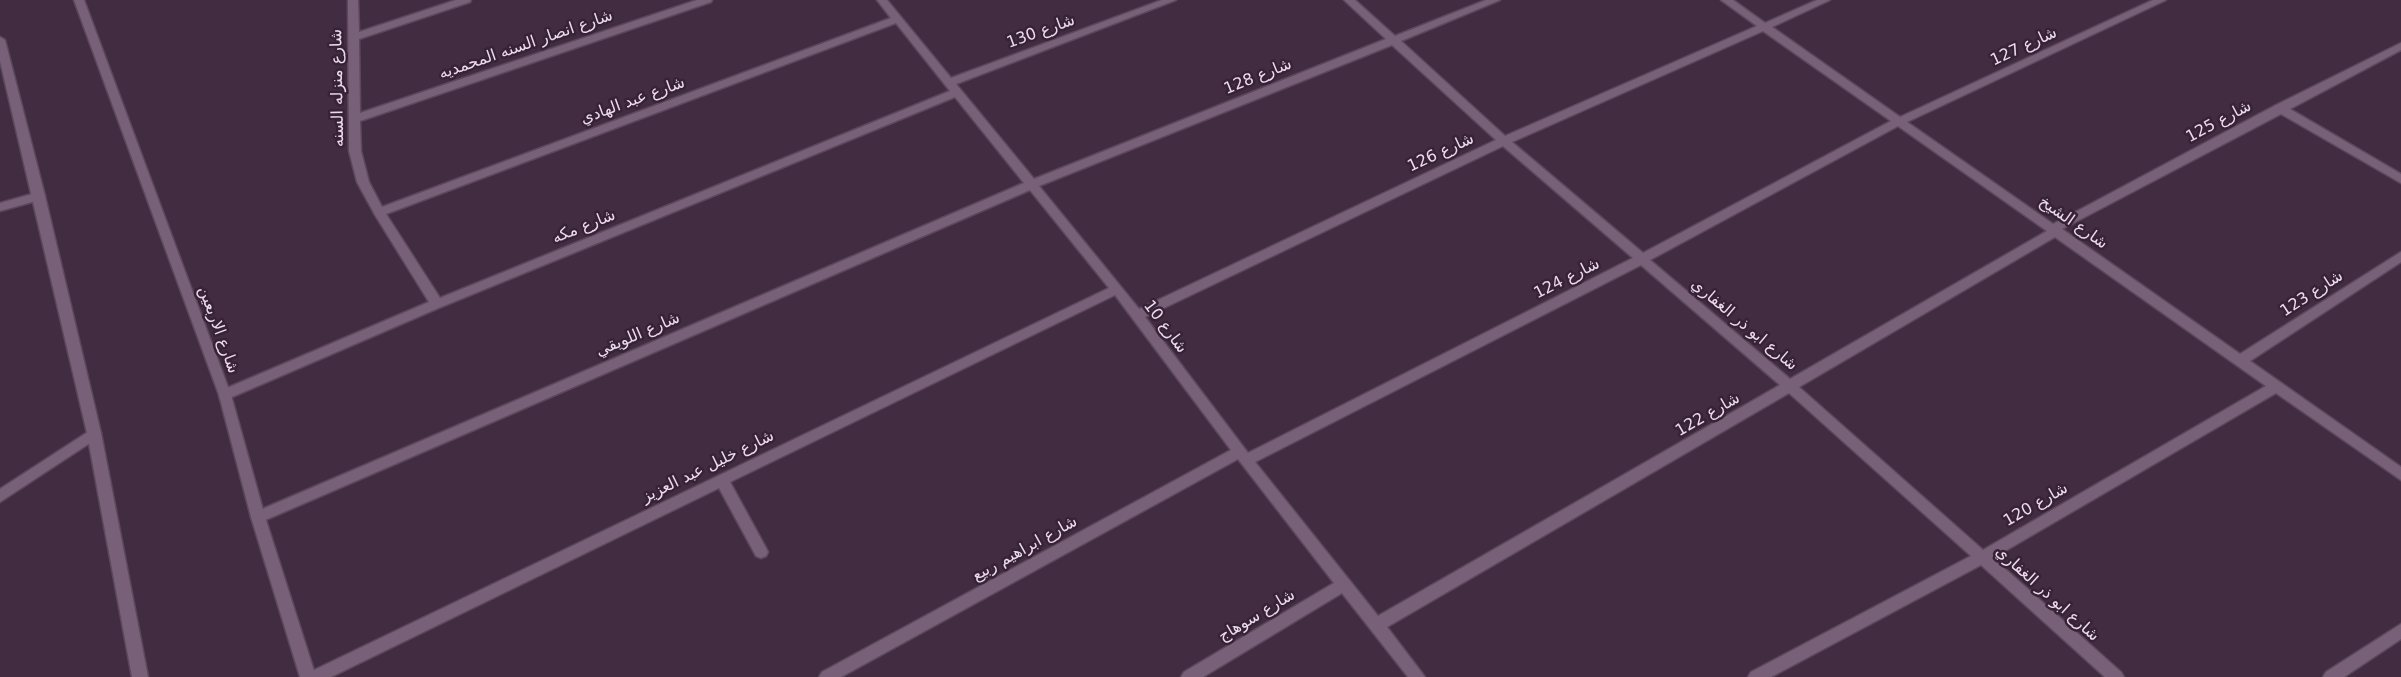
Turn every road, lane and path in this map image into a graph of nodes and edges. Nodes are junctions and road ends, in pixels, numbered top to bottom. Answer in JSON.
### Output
{"nodes":[{"id":1,"x":78,"y":0,"type":"edge"},
{"id":2,"x":353,"y":0,"type":"edge"},
{"id":3,"x":466,"y":0,"type":"edge"},
{"id":4,"x":707,"y":0,"type":"edge"},
{"id":5,"x":882,"y":0,"type":"edge"},
{"id":6,"x":1171,"y":0,"type":"edge"},
{"id":7,"x":1349,"y":0,"type":"edge"},
{"id":8,"x":1495,"y":0,"type":"edge"},
{"id":9,"x":1726,"y":0,"type":"edge"},
{"id":10,"x":1825,"y":0,"type":"edge"},
{"id":11,"x":2161,"y":0,"type":"edge"},
{"id":12,"x":898,"y":19,"type":"junction"},
{"id":13,"x":1763,"y":25,"type":"junction"},
{"id":14,"x":353,"y":37,"type":"junction"},
{"id":15,"x":0,"y":40,"type":"edge"},
{"id":16,"x":1394,"y":40,"type":"junction"},
{"id":17,"x":2401,"y":46,"type":"edge"},
{"id":18,"x":954,"y":87,"type":"junction"},
{"id":19,"x":2280,"y":108,"type":"junction"},
{"id":20,"x":354,"y":118,"type":"junction"},
{"id":21,"x":1900,"y":121,"type":"junction"},
{"id":22,"x":1504,"y":141,"type":"junction"},
{"id":23,"x":2401,"y":179,"type":"edge"},
{"id":24,"x":1032,"y":184,"type":"junction"},
{"id":25,"x":39,"y":196,"type":"junction"},
{"id":26,"x":0,"y":207,"type":"edge"},
{"id":27,"x":379,"y":212,"type":"junction"},
{"id":28,"x":2055,"y":230,"type":"junction"},
{"id":29,"x":2401,"y":256,"type":"edge"},
{"id":30,"x":1642,"y":259,"type":"junction"},
{"id":31,"x":1116,"y":289,"type":"junction"},
{"id":32,"x":437,"y":304,"type":"junction"},
{"id":33,"x":1136,"y":316,"type":"junction"},
{"id":34,"x":2241,"y":360,"type":"junction"},
{"id":35,"x":1791,"y":386,"type":"junction"},
{"id":36,"x":2278,"y":386,"type":"junction"},
{"id":37,"x":225,"y":395,"type":"junction"},
{"id":38,"x":94,"y":433,"type":"junction"},
{"id":39,"x":1243,"y":456,"type":"junction"},
{"id":40,"x":2401,"y":474,"type":"edge"},
{"id":41,"x":722,"y":480,"type":"junction"},
{"id":42,"x":0,"y":496,"type":"edge"},
{"id":43,"x":258,"y":517,"type":"junction"},
{"id":44,"x":761,"y":552,"type":"dead end"},
{"id":45,"x":1981,"y":558,"type":"junction"},
{"id":46,"x":1343,"y":585,"type":"junction"},
{"id":47,"x":1375,"y":626,"type":"junction"},
{"id":48,"x":2401,"y":631,"type":"edge"},
{"id":49,"x":140,"y":677,"type":"edge"},
{"id":50,"x":308,"y":677,"type":"edge"},
{"id":51,"x":315,"y":677,"type":"edge"},
{"id":52,"x":826,"y":677,"type":"edge"},
{"id":53,"x":1189,"y":677,"type":"edge"},
{"id":54,"x":1417,"y":677,"type":"edge"},
{"id":55,"x":1756,"y":677,"type":"edge"},
{"id":56,"x":2116,"y":677,"type":"edge"},
{"id":57,"x":2331,"y":677,"type":"edge"}],
"edges":[{"from":1,"to":37,"type":"street","name":"شارع الاربعين"},
{"from":2,"to":14,"type":"street","name":"شارع منزله السنه"},
{"from":3,"to":14,"type":"street"},
{"from":4,"to":20,"type":"street","name":"شارع انصار السنه المحمديه"},
{"from":5,"to":12,"type":"street","name":"شارع 10"},
{"from":6,"to":18,"type":"street","name":"شارع 130"},
{"from":7,"to":16,"type":"street","name":"شارع ابو ذر الغفاري"},
{"from":8,"to":16,"type":"street","name":"شارع 128"},
{"from":9,"to":13,"type":"street","name":"شارع الشيخ"},
{"from":10,"to":13,"type":"street","name":"شارع 126"},
{"from":11,"to":21,"type":"street","name":"شارع 127"},
{"from":12,"to":18,"type":"street","name":"شارع 10"},
{"from":12,"to":27,"type":"street","name":"شارع عبد الهادي"},
{"from":13,"to":21,"type":"street","name":"شارع الشيخ"},
{"from":13,"to":22,"type":"street","name":"شارع 126"},
{"from":14,"to":20,"type":"street","name":"شارع منزله السنه"},
{"from":15,"to":25,"type":"street"},
{"from":16,"to":22,"type":"street","name":"شارع ابو ذر الغفاري"},
{"from":16,"to":24,"type":"street","name":"شارع 128"},
{"from":17,"to":19,"type":"street","name":"شارع 125"},
{"from":18,"to":24,"type":"street","name":"شارع 10"},
{"from":18,"to":32,"type":"street","name":"شارع مكه"},
{"from":19,"to":23,"type":"street"},
{"from":19,"to":28,"type":"street","name":"شارع 125"},
{"from":20,"to":27,"type":"street","name":"شارع منزله السنه"},
{"from":21,"to":28,"type":"street","name":"شارع الشيخ"},
{"from":21,"to":30,"type":"street","name":"شارع 124"},
{"from":22,"to":30,"type":"street","name":"شارع ابو ذر الغفاري"},
{"from":22,"to":33,"type":"street","name":"شارع 126"},
{"from":24,"to":31,"type":"street","name":"شارع 10"},
{"from":24,"to":43,"type":"street","name":"شارع اللويقي"},
{"from":25,"to":26,"type":"street"},
{"from":25,"to":38,"type":"street"},
{"from":27,"to":32,"type":"street","name":"شارع منزله السنه"},
{"from":28,"to":34,"type":"street","name":"شارع الشيخ"},
{"from":28,"to":35,"type":"street","name":"شارع 122"},
{"from":29,"to":34,"type":"street","name":"شارع 123"},
{"from":30,"to":35,"type":"street","name":"شارع ابو ذر الغفاري"},
{"from":30,"to":39,"type":"street","name":"شارع 124"},
{"from":31,"to":33,"type":"street","name":"شارع 10"},
{"from":31,"to":41,"type":"street","name":"شارع خليل عبد العزيز"},
{"from":32,"to":37,"type":"street","name":"شارع مكه"},
{"from":33,"to":39,"type":"street","name":"شارع 10"},
{"from":34,"to":36,"type":"street","name":"شارع الشيخ"},
{"from":35,"to":45,"type":"street","name":"شارع ابو ذر الغفاري"},
{"from":35,"to":47,"type":"street","name":"شارع 122"},
{"from":36,"to":40,"type":"street","name":"شارع الشيخ"},
{"from":36,"to":45,"type":"street","name":"شارع 120"},
{"from":37,"to":43,"type":"street","name":"شارع الاربعين"},
{"from":38,"to":42,"type":"street"},
{"from":38,"to":49,"type":"street"},
{"from":39,"to":46,"type":"street","name":"شارع 10"},
{"from":39,"to":52,"type":"street","name":"شارع ابراهيم ربيع"},
{"from":41,"to":44,"type":"street"},
{"from":41,"to":51,"type":"street","name":"شارع خليل عبد العزيز"},
{"from":43,"to":50,"type":"street","name":"شارع الاربعين"},
{"from":45,"to":55,"type":"street","name":"شارع 120"},
{"from":45,"to":56,"type":"street","name":"شارع ابو ذر الغفاري"},
{"from":46,"to":47,"type":"street","name":"شارع 10"},
{"from":46,"to":53,"type":"street","name":"شارع سوهاج"},
{"from":47,"to":54,"type":"street","name":"شارع 10"},
{"from":48,"to":57,"type":"street"}]}
